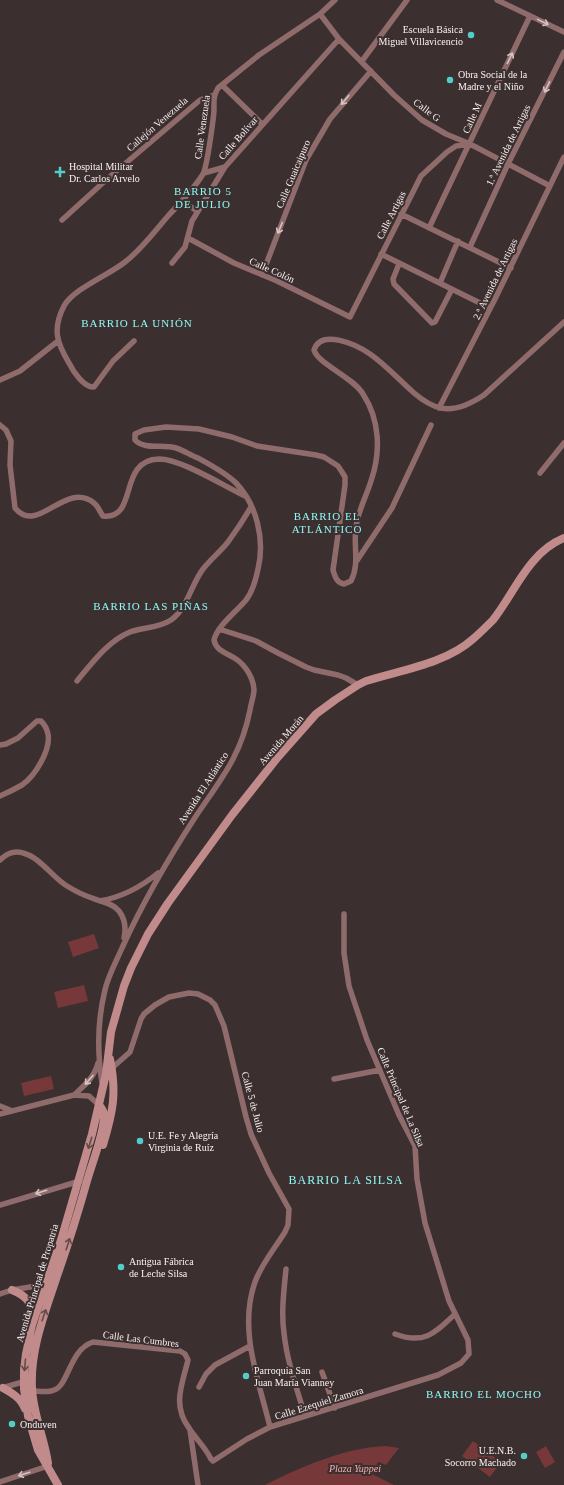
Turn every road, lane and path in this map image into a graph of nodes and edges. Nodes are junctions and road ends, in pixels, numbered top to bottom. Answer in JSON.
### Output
{"nodes":[{"id":1,"x":335,"y":0,"type":"edge"},
{"id":2,"x":407,"y":0,"type":"edge"},
{"id":3,"x":497,"y":0,"type":"edge"},
{"id":4,"x":320,"y":14,"type":"junction"},
{"id":5,"x":530,"y":16,"type":"junction"},
{"id":6,"x":564,"y":32,"type":"edge"},
{"id":7,"x":340,"y":38,"type":"junction"},
{"id":8,"x":564,"y":52,"type":"edge"},
{"id":9,"x":362,"y":61,"type":"junction"},
{"id":10,"x":372,"y":72,"type":"junction"},
{"id":11,"x":222,"y":85,"type":"junction"},
{"id":12,"x":214,"y":96,"type":"junction"},
{"id":13,"x":262,"y":124,"type":"junction"},
{"id":14,"x":470,"y":144,"type":"junction"},
{"id":15,"x":564,"y":157,"type":"edge"},
{"id":16,"x":508,"y":164,"type":"junction"},
{"id":17,"x":224,"y":167,"type":"junction"},
{"id":18,"x":204,"y":173,"type":"junction"},
{"id":19,"x":550,"y":186,"type":"junction"},
{"id":20,"x":182,"y":201,"type":"junction"},
{"id":21,"x":197,"y":211,"type":"junction"},
{"id":22,"x":401,"y":214,"type":"junction"},
{"id":23,"x":62,"y":220,"type":"dead end"},
{"id":24,"x":430,"y":228,"type":"junction"},
{"id":25,"x":188,"y":238,"type":"junction"},
{"id":26,"x":458,"y":241,"type":"junction"},
{"id":27,"x":470,"y":247,"type":"junction"},
{"id":28,"x":381,"y":254,"type":"junction"},
{"id":29,"x":172,"y":263,"type":"dead end"},
{"id":30,"x":399,"y":264,"type":"junction"},
{"id":31,"x":511,"y":268,"type":"junction"},
{"id":32,"x":262,"y":275,"type":"junction"},
{"id":33,"x":440,"y":283,"type":"junction"},
{"id":34,"x":452,"y":289,"type":"junction"},
{"id":35,"x":490,"y":308,"type":"junction"},
{"id":36,"x":350,"y":317,"type":"joint"},
{"id":37,"x":564,"y":322,"type":"edge"},
{"id":38,"x":134,"y":341,"type":"dead end"},
{"id":39,"x":58,"y":342,"type":"junction"},
{"id":40,"x":0,"y":380,"type":"edge"},
{"id":41,"x":439,"y":408,"type":"junction"},
{"id":42,"x":0,"y":425,"type":"edge"},
{"id":43,"x":431,"y":426,"type":"dead end"},
{"id":44,"x":564,"y":443,"type":"edge"},
{"id":45,"x":540,"y":473,"type":"dead end"},
{"id":46,"x":246,"y":496,"type":"junction"},
{"id":47,"x":251,"y":507,"type":"junction"},
{"id":48,"x":564,"y":538,"type":"edge"},
{"id":49,"x":356,"y":562,"type":"junction"},
{"id":50,"x":219,"y":629,"type":"junction"},
{"id":51,"x":77,"y":681,"type":"dead end"},
{"id":52,"x":358,"y":684,"type":"junction"},
{"id":53,"x":0,"y":746,"type":"edge"},
{"id":54,"x":0,"y":796,"type":"edge"},
{"id":55,"x":0,"y":860,"type":"edge"},
{"id":56,"x":162,"y":871,"type":"junction"},
{"id":57,"x":100,"y":901,"type":"junction"},
{"id":58,"x":344,"y":914,"type":"dead end"},
{"id":59,"x":119,"y":956,"type":"junction"},
{"id":60,"x":108,"y":1048,"type":"junction"},
{"id":61,"x":98,"y":1061,"type":"junction"},
{"id":62,"x":112,"y":1068,"type":"junction"},
{"id":63,"x":380,"y":1070,"type":"junction"},
{"id":64,"x":334,"y":1079,"type":"dead end"},
{"id":65,"x":103,"y":1087,"type":"junction"},
{"id":66,"x":74,"y":1095,"type":"junction"},
{"id":67,"x":99,"y":1105,"type":"junction"},
{"id":68,"x":0,"y":1106,"type":"edge"},
{"id":69,"x":10,"y":1110,"type":"junction"},
{"id":70,"x":0,"y":1114,"type":"edge"},
{"id":71,"x":110,"y":1121,"type":"junction"},
{"id":72,"x":91,"y":1166,"type":"junction"},
{"id":73,"x":82,"y":1182,"type":"junction"},
{"id":74,"x":0,"y":1205,"type":"edge"},
{"id":75,"x":286,"y":1269,"type":"dead end"},
{"id":76,"x":50,"y":1284,"type":"junction"},
{"id":77,"x":12,"y":1290,"type":"junction"},
{"id":78,"x":0,"y":1294,"type":"edge"},
{"id":79,"x":455,"y":1314,"type":"junction"},
{"id":80,"x":34,"y":1321,"type":"junction"},
{"id":81,"x":34,"y":1334,"type":"junction"},
{"id":82,"x":396,"y":1334,"type":"dead end"},
{"id":83,"x":250,"y":1346,"type":"junction"},
{"id":84,"x":469,"y":1354,"type":"joint"},
{"id":85,"x":322,"y":1372,"type":"dead end"},
{"id":86,"x":28,"y":1381,"type":"junction"},
{"id":87,"x":199,"y":1387,"type":"dead end"},
{"id":88,"x":2,"y":1388,"type":"edge"},
{"id":89,"x":32,"y":1391,"type":"junction"},
{"id":90,"x":335,"y":1408,"type":"junction"},
{"id":91,"x":28,"y":1416,"type":"junction"},
{"id":92,"x":305,"y":1416,"type":"junction"},
{"id":93,"x":270,"y":1427,"type":"junction"},
{"id":94,"x":190,"y":1430,"type":"junction"},
{"id":95,"x":48,"y":1466,"type":"junction"},
{"id":96,"x":0,"y":1482,"type":"edge"},
{"id":97,"x":58,"y":1485,"type":"edge"},
{"id":98,"x":198,"y":1485,"type":"edge"}],
"edges":[{"from":1,"to":4,"type":"street","name":"Calle Venezuela"},
{"from":2,"to":9,"type":"street"},
{"from":3,"to":5,"type":"street"},
{"from":4,"to":7,"type":"street","name":"Calle G"},
{"from":4,"to":11,"type":"street","name":"Calle Venezuela"},
{"from":5,"to":6,"type":"street","one_way":true},
{"from":14,"to":5,"type":"street","name":"Calle M","one_way":true},
{"from":7,"to":9,"type":"street","name":"Calle G"},
{"from":7,"to":13,"type":"street","name":"Calle Bolívar"},
{"from":8,"to":16,"type":"street","name":"1.ª Avenida de Artigas","one_way":true},
{"from":9,"to":10,"type":"street","name":"Calle G"},
{"from":10,"to":14,"type":"street","name":"Calle G"},
{"from":10,"to":32,"type":"street","name":"Calle Guaicaipuro","one_way":true},
{"from":11,"to":12,"type":"street","name":"Calle Venezuela"},
{"from":11,"to":13,"type":"street"},
{"from":12,"to":18,"type":"street","name":"Calle Venezuela"},
{"from":12,"to":23,"type":"street","name":"Callejón Venezuela"},
{"from":13,"to":17,"type":"street","name":"Calle Bolívar"},
{"from":14,"to":16,"type":"street","name":"Calle G"},
{"from":14,"to":22,"type":"street","name":"Calle Artigas"},
{"from":14,"to":24,"type":"street","name":"Calle M"},
{"from":15,"to":19,"type":"street","name":"2.ª Avenida de Artigas"},
{"from":16,"to":19,"type":"street","name":"Calle G"},
{"from":16,"to":27,"type":"street","name":"1.ª Avenida de Artigas"},
{"from":17,"to":18,"type":"street"},
{"from":17,"to":21,"type":"street","name":"Calle Bolívar"},
{"from":18,"to":20,"type":"street","name":"Calle Venezuela"},
{"from":19,"to":31,"type":"street","name":"2.ª Avenida de Artigas"},
{"from":20,"to":21,"type":"street"},
{"from":20,"to":39,"type":"street","name":"Calle Venezuela"},
{"from":21,"to":25,"type":"street","name":"Calle Bolívar"},
{"from":22,"to":24,"type":"street"},
{"from":22,"to":28,"type":"street","name":"Calle Artigas"},
{"from":24,"to":26,"type":"street"},
{"from":25,"to":29,"type":"street","name":"Calle Bolívar"},
{"from":25,"to":32,"type":"street","name":"Calle Colón"},
{"from":26,"to":27,"type":"street"},
{"from":26,"to":33,"type":"street"},
{"from":27,"to":31,"type":"street"},
{"from":28,"to":30,"type":"street"},
{"from":28,"to":36,"type":"street","name":"Calle Artigas"},
{"from":30,"to":33,"type":"street"},
{"from":30,"to":34,"type":"street"},
{"from":31,"to":35,"type":"street","name":"2.ª Avenida de Artigas"},
{"from":32,"to":36,"type":"street","name":"Calle Colón"},
{"from":33,"to":34,"type":"street"},
{"from":34,"to":35,"type":"street"},
{"from":35,"to":41,"type":"street","name":"2.ª Avenida de Artigas"},
{"from":37,"to":41,"type":"street"},
{"from":38,"to":39,"type":"street","name":"Calle Venezuela"},
{"from":39,"to":40,"type":"street"},
{"from":41,"to":49,"type":"street"},
{"from":42,"to":46,"type":"street"},
{"from":43,"to":49,"type":"street"},
{"from":44,"to":45,"type":"street"},
{"from":46,"to":47,"type":"street"},
{"from":46,"to":49,"type":"street"},
{"from":47,"to":50,"type":"street"},
{"from":47,"to":51,"type":"street"},
{"from":48,"to":52,"type":"main road","name":"Avenida Morán"},
{"from":50,"to":52,"type":"street"},
{"from":50,"to":56,"type":"street","name":"Avenida El Atlántico"},
{"from":52,"to":60,"type":"main road","name":"Avenida Morán"},
{"from":53,"to":54,"type":"street"},
{"from":55,"to":57,"type":"street"},
{"from":56,"to":57,"type":"street"},
{"from":56,"to":59,"type":"street","name":"Avenida El Atlántico"},
{"from":57,"to":59,"type":"street"},
{"from":58,"to":63,"type":"street","name":"Calle Principal de La Silsa"},
{"from":59,"to":61,"type":"street","name":"Avenida El Atlántico"},
{"from":60,"to":62,"type":"main road","name":"Avenida Morán"},
{"from":60,"to":65,"type":"main road","name":"Avenida Morán"},
{"from":61,"to":65,"type":"street","name":"Avenida El Atlántico"},
{"from":61,"to":66,"type":"street","one_way":true},
{"from":62,"to":71,"type":"main road","name":"Avenida Morán"},
{"from":62,"to":83,"type":"street","name":"Calle 5 de Julio"},
{"from":63,"to":64,"type":"street"},
{"from":63,"to":79,"type":"street","name":"Calle Principal de La Silsa"},
{"from":65,"to":67,"type":"main road","name":"Avenida Morán"},
{"from":65,"to":71,"type":"main road"},
{"from":66,"to":67,"type":"street"},
{"from":66,"to":69,"type":"street"},
{"from":67,"to":72,"type":"main road","name":"Avenida Principal de Propatria"},
{"from":67,"to":73,"type":"main road","name":"Avenida Principal de Propatria","one_way":true},
{"from":68,"to":69,"type":"street"},
{"from":69,"to":70,"type":"street"},
{"from":71,"to":72,"type":"main road","name":"Avenida Morán"},
{"from":72,"to":73,"type":"main road","name":"Avenida Principal de Propatria"},
{"from":73,"to":74,"type":"street","one_way":true},
{"from":73,"to":76,"type":"main road","name":"Avenida Principal de Propatria"},
{"from":75,"to":92,"type":"street"},
{"from":76,"to":77,"type":"street"},
{"from":76,"to":80,"type":"main road","name":"Avenida Principal de Propatria"},
{"from":81,"to":76,"type":"main road","name":"Avenida Principal de Propatria","one_way":true},
{"from":77,"to":78,"type":"street"},
{"from":77,"to":80,"type":"main road"},
{"from":79,"to":82,"type":"street"},
{"from":79,"to":84,"type":"street","name":"Calle Principal de La Silsa"},
{"from":80,"to":81,"type":"main road","name":"Avenida Principal de Propatria"},
{"from":81,"to":86,"type":"main road","name":"Avenida Principal de Propatria"},
{"from":83,"to":87,"type":"street"},
{"from":83,"to":93,"type":"street","name":"Calle 5 de Julio"},
{"from":84,"to":90,"type":"street","name":"Calle Ezequiel Zamora"},
{"from":85,"to":90,"type":"street"},
{"from":86,"to":88,"type":"street"},
{"from":86,"to":89,"type":"main road","name":"Avenida Principal de Propatria"},
{"from":86,"to":91,"type":"main road","name":"Avenida Principal de Propatria"},
{"from":88,"to":91,"type":"main road"},
{"from":89,"to":94,"type":"street","name":"Calle Las Cumbres"},
{"from":89,"to":95,"type":"main road","name":"Avenida Principal de Propatria"},
{"from":90,"to":92,"type":"street","name":"Calle Ezequiel Zamora"},
{"from":91,"to":95,"type":"main road","name":"Avenida Principal de Propatria"},
{"from":92,"to":93,"type":"street","name":"Calle Ezequiel Zamora"},
{"from":93,"to":94,"type":"street","name":"Calle Ezequiel Zamora"},
{"from":94,"to":98,"type":"street","name":"Calle Las Cumbres"},
{"from":95,"to":96,"type":"street","one_way":true},
{"from":95,"to":97,"type":"main road","name":"Avenida Principal de Propatria"}]}
